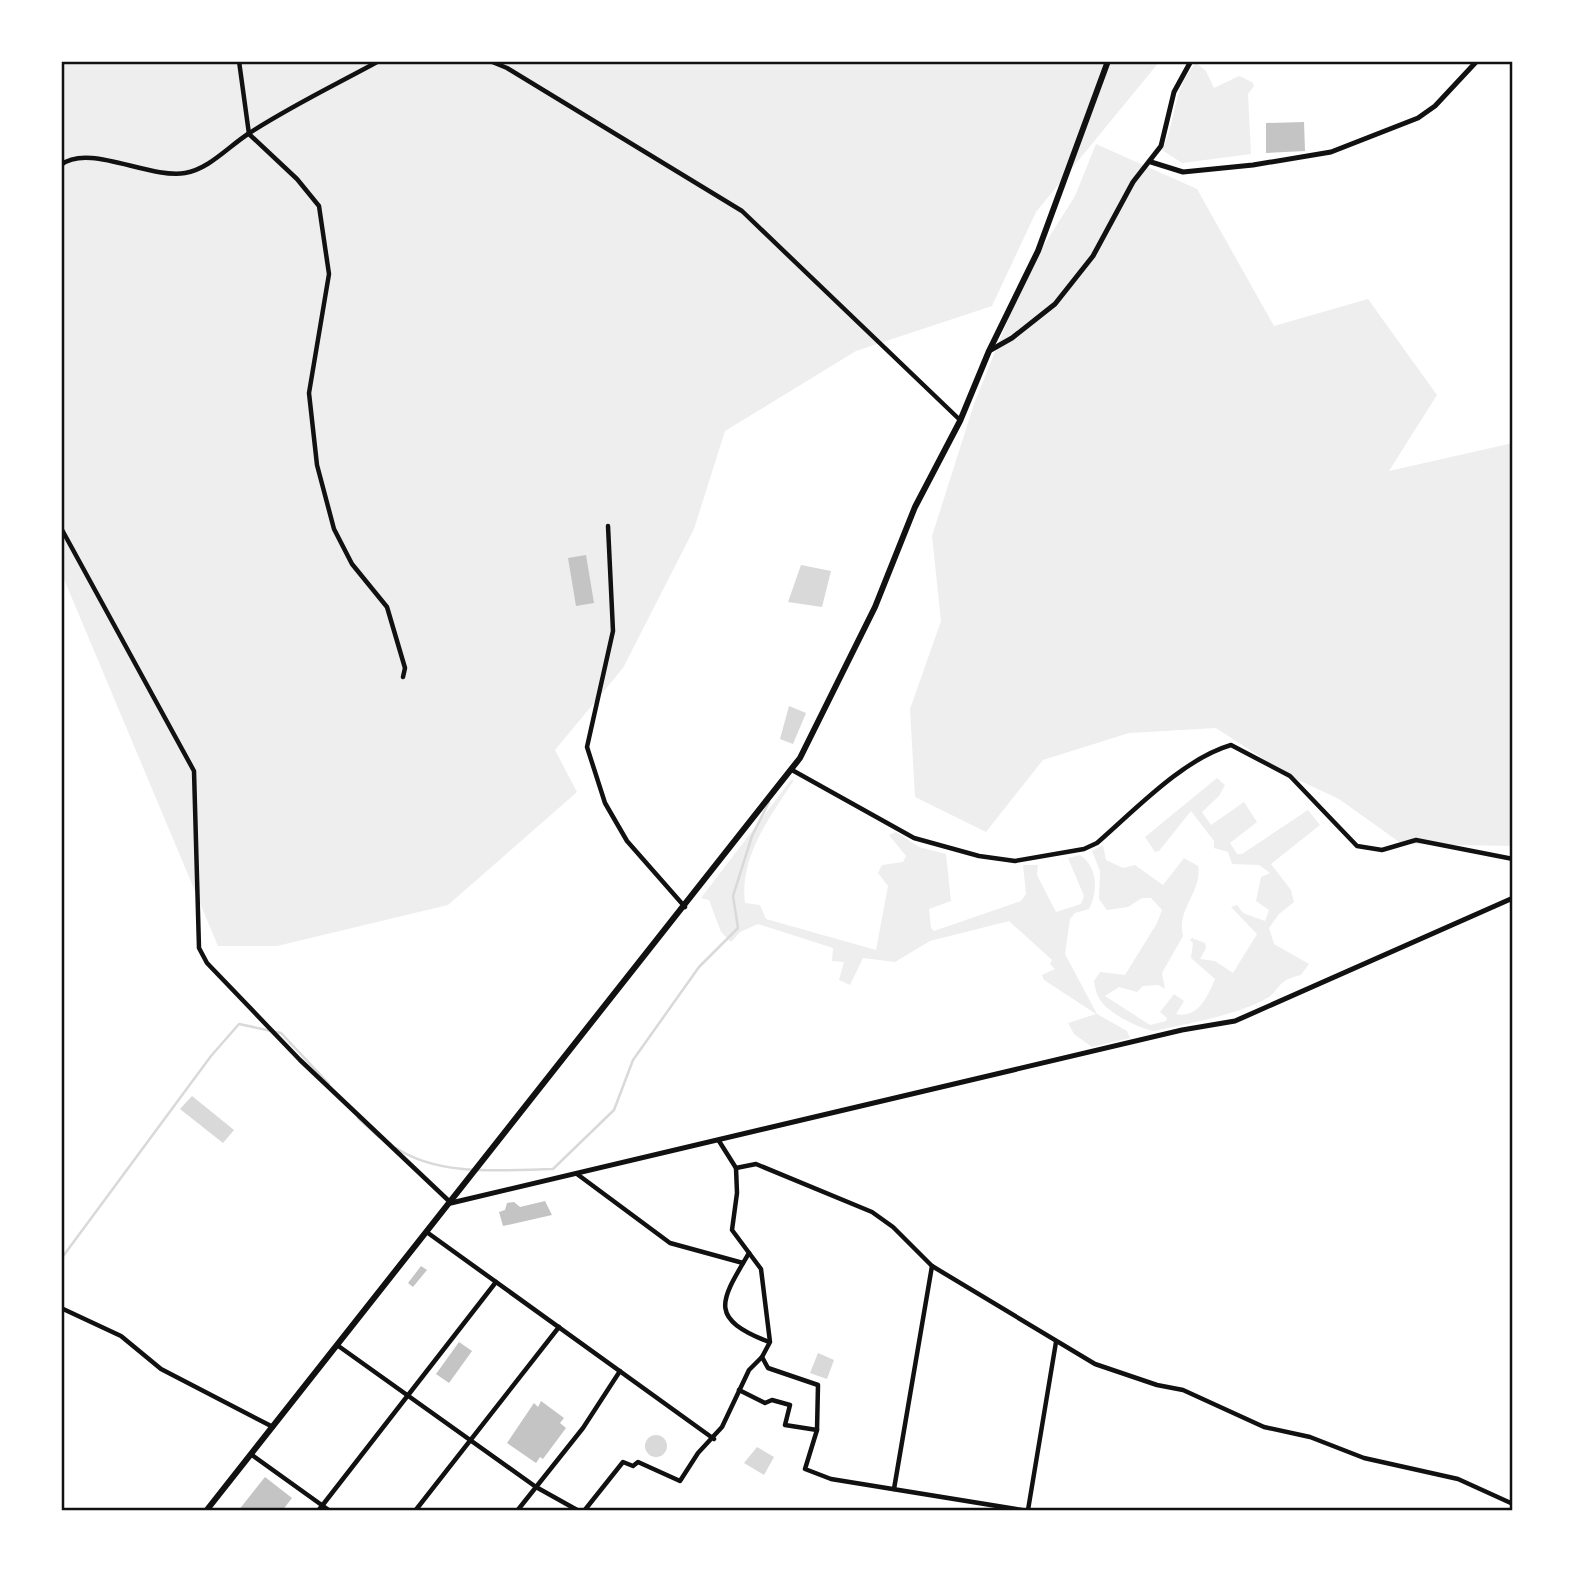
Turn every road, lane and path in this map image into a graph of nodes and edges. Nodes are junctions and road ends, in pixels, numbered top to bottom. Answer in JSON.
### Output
{"nodes":[{"id":1,"x":239,"y":61,"type":"edge"},
{"id":2,"x":379,"y":61,"type":"edge"},
{"id":3,"x":489,"y":61,"type":"edge"},
{"id":4,"x":1108,"y":61,"type":"edge"},
{"id":5,"x":1191,"y":61,"type":"edge"},
{"id":6,"x":1477,"y":61,"type":"edge"},
{"id":7,"x":249,"y":134,"type":"junction"},
{"id":8,"x":1151,"y":162,"type":"junction"},
{"id":9,"x":61,"y":165,"type":"edge"},
{"id":10,"x":989,"y":351,"type":"junction"},
{"id":11,"x":960,"y":421,"type":"junction"},
{"id":12,"x":608,"y":526,"type":"dead end"},
{"id":13,"x":61,"y":528,"type":"edge"},
{"id":14,"x":403,"y":677,"type":"dead end"},
{"id":15,"x":792,"y":770,"type":"junction"},
{"id":16,"x":1513,"y":859,"type":"edge"},
{"id":17,"x":1513,"y":898,"type":"edge"},
{"id":18,"x":685,"y":907,"type":"junction"},
{"id":19,"x":719,"y":1141,"type":"junction"},
{"id":20,"x":736,"y":1168,"type":"junction"},
{"id":21,"x":577,"y":1174,"type":"junction"},
{"id":22,"x":451,"y":1203,"type":"junction"},
{"id":23,"x":428,"y":1233,"type":"junction"},
{"id":24,"x":749,"y":1253,"type":"junction"},
{"id":25,"x":743,"y":1263,"type":"junction"},
{"id":26,"x":932,"y":1266,"type":"junction"},
{"id":27,"x":496,"y":1282,"type":"junction"},
{"id":28,"x":61,"y":1308,"type":"edge"},
{"id":29,"x":559,"y":1327,"type":"junction"},
{"id":30,"x":770,"y":1342,"type":"junction"},
{"id":31,"x":1056,"y":1342,"type":"junction"},
{"id":32,"x":337,"y":1345,"type":"junction"},
{"id":33,"x":762,"y":1357,"type":"junction"},
{"id":34,"x":620,"y":1371,"type":"junction"},
{"id":35,"x":739,"y":1390,"type":"junction"},
{"id":36,"x":409,"y":1396,"type":"junction"},
{"id":37,"x":274,"y":1427,"type":"junction"},
{"id":38,"x":817,"y":1430,"type":"junction"},
{"id":39,"x":714,"y":1439,"type":"junction"},
{"id":40,"x":472,"y":1441,"type":"junction"},
{"id":41,"x":252,"y":1455,"type":"junction"},
{"id":42,"x":536,"y":1487,"type":"junction"},
{"id":43,"x":894,"y":1489,"type":"junction"},
{"id":44,"x":1513,"y":1504,"type":"edge"},
{"id":45,"x":323,"y":1505,"type":"junction"},
{"id":46,"x":206,"y":1511,"type":"edge"},
{"id":47,"x":318,"y":1511,"type":"edge"},
{"id":48,"x":330,"y":1511,"type":"edge"},
{"id":49,"x":415,"y":1511,"type":"edge"},
{"id":50,"x":517,"y":1511,"type":"edge"},
{"id":51,"x":582,"y":1511,"type":"edge"},
{"id":52,"x":1028,"y":1511,"type":"edge"}],
"edges":[{"from":1,"to":7,"type":"street"},
{"from":2,"to":7,"type":"street"},
{"from":3,"to":11,"type":"street"},
{"from":4,"to":10,"type":"main road"},
{"from":5,"to":8,"type":"street"},
{"from":6,"to":8,"type":"street"},
{"from":7,"to":9,"type":"street"},
{"from":7,"to":14,"type":"street"},
{"from":8,"to":10,"type":"street"},
{"from":10,"to":11,"type":"main road"},
{"from":11,"to":15,"type":"main road"},
{"from":12,"to":18,"type":"street"},
{"from":13,"to":22,"type":"street"},
{"from":15,"to":16,"type":"street"},
{"from":15,"to":18,"type":"main road"},
{"from":17,"to":19,"type":"street"},
{"from":18,"to":22,"type":"main road"},
{"from":19,"to":20,"type":"street"},
{"from":19,"to":21,"type":"street"},
{"from":20,"to":24,"type":"street"},
{"from":20,"to":26,"type":"street"},
{"from":21,"to":22,"type":"street"},
{"from":21,"to":25,"type":"street"},
{"from":22,"to":23,"type":"main road"},
{"from":23,"to":27,"type":"street"},
{"from":23,"to":32,"type":"main road"},
{"from":24,"to":25,"type":"street"},
{"from":24,"to":30,"type":"street"},
{"from":25,"to":30,"type":"street"},
{"from":26,"to":31,"type":"street"},
{"from":26,"to":43,"type":"street"},
{"from":27,"to":29,"type":"street"},
{"from":27,"to":36,"type":"street"},
{"from":28,"to":37,"type":"street"},
{"from":29,"to":34,"type":"street"},
{"from":29,"to":40,"type":"street"},
{"from":30,"to":33,"type":"street"},
{"from":31,"to":44,"type":"street"},
{"from":31,"to":52,"type":"street"},
{"from":32,"to":36,"type":"street"},
{"from":32,"to":37,"type":"main road"},
{"from":33,"to":35,"type":"street"},
{"from":33,"to":38,"type":"street"},
{"from":34,"to":39,"type":"street"},
{"from":34,"to":42,"type":"street"},
{"from":35,"to":38,"type":"street"},
{"from":35,"to":39,"type":"street"},
{"from":36,"to":40,"type":"street"},
{"from":36,"to":45,"type":"street"},
{"from":37,"to":41,"type":"main road"},
{"from":38,"to":43,"type":"street"},
{"from":39,"to":51,"type":"street"},
{"from":40,"to":42,"type":"street"},
{"from":40,"to":49,"type":"street"},
{"from":41,"to":45,"type":"street"},
{"from":41,"to":46,"type":"main road"},
{"from":42,"to":50,"type":"street"},
{"from":42,"to":51,"type":"street"},
{"from":43,"to":52,"type":"street"},
{"from":45,"to":47,"type":"street"},
{"from":45,"to":48,"type":"street"}]}
